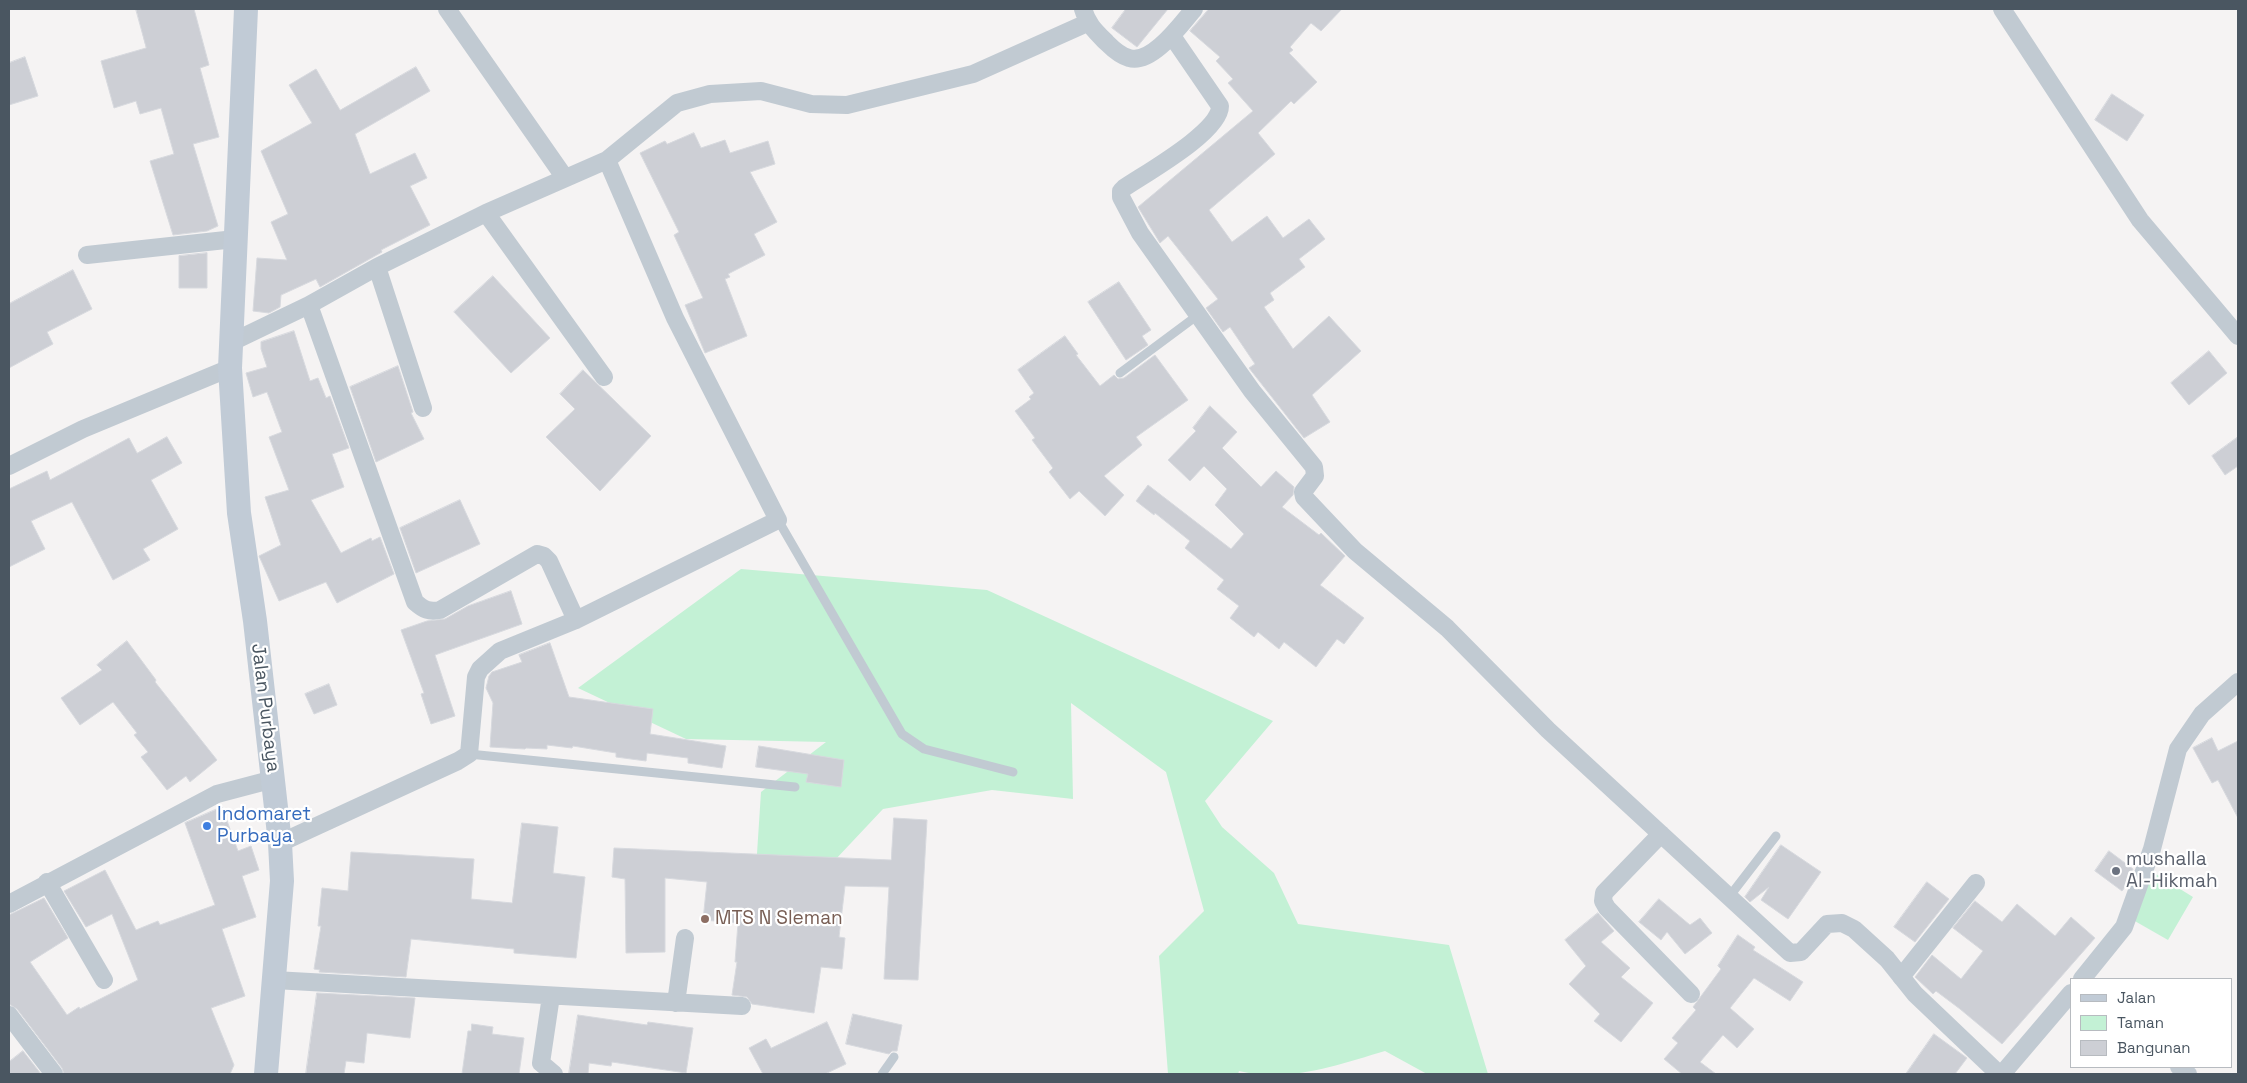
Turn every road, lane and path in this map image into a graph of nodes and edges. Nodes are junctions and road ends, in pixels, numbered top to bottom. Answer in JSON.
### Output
{"nodes":[{"id":1,"x":246,"y":9,"type":"edge"},
{"id":2,"x":447,"y":9,"type":"edge"},
{"id":3,"x":1194,"y":9,"type":"edge"},
{"id":4,"x":2002,"y":9,"type":"edge"},
{"id":5,"x":1085,"y":16,"type":"edge"},
{"id":6,"x":1172,"y":36,"type":"junction"},
{"id":7,"x":607,"y":160,"type":"junction"},
{"id":8,"x":565,"y":178,"type":"junction"},
{"id":9,"x":486,"y":213,"type":"junction"},
{"id":10,"x":235,"y":239,"type":"junction"},
{"id":11,"x":87,"y":255,"type":"dead end"},
{"id":12,"x":377,"y":267,"type":"junction"},
{"id":13,"x":309,"y":305,"type":"junction"},
{"id":14,"x":1198,"y":315,"type":"junction"},
{"id":15,"x":2238,"y":336,"type":"edge"},
{"id":16,"x":230,"y":343,"type":"junction"},
{"id":17,"x":230,"y":368,"type":"junction"},
{"id":18,"x":1120,"y":372,"type":"dead end"},
{"id":19,"x":604,"y":377,"type":"dead end"},
{"id":20,"x":423,"y":408,"type":"dead end"},
{"id":21,"x":9,"y":466,"type":"edge"},
{"id":22,"x":778,"y":520,"type":"junction"},
{"id":23,"x":576,"y":620,"type":"junction"},
{"id":24,"x":2238,"y":682,"type":"edge"},
{"id":25,"x":469,"y":754,"type":"junction"},
{"id":26,"x":1013,"y":772,"type":"dead end"},
{"id":27,"x":274,"y":779,"type":"junction"},
{"id":28,"x":794,"y":787,"type":"dead end"},
{"id":29,"x":1661,"y":834,"type":"junction"},
{"id":30,"x":1776,"y":836,"type":"dead end"},
{"id":31,"x":280,"y":843,"type":"junction"},
{"id":32,"x":47,"y":882,"type":"junction"},
{"id":33,"x":1976,"y":883,"type":"dead end"},
{"id":34,"x":1729,"y":897,"type":"junction"},
{"id":35,"x":9,"y":904,"type":"edge"},
{"id":36,"x":685,"y":938,"type":"dead end"},
{"id":37,"x":1901,"y":977,"type":"junction"},
{"id":38,"x":2083,"y":978,"type":"edge"},
{"id":39,"x":104,"y":980,"type":"dead end"},
{"id":40,"x":274,"y":980,"type":"junction"},
{"id":41,"x":1691,"y":994,"type":"dead end"},
{"id":42,"x":2070,"y":994,"type":"edge"},
{"id":43,"x":551,"y":996,"type":"junction"},
{"id":44,"x":676,"y":1004,"type":"junction"},
{"id":45,"x":742,"y":1006,"type":"dead end"},
{"id":46,"x":9,"y":1014,"type":"edge"},
{"id":47,"x":894,"y":1057,"type":"dead end"},
{"id":48,"x":54,"y":1074,"type":"edge"},
{"id":49,"x":266,"y":1074,"type":"edge"},
{"id":50,"x":554,"y":1074,"type":"edge"},
{"id":51,"x":882,"y":1074,"type":"edge"},
{"id":52,"x":1998,"y":1074,"type":"edge"},
{"id":53,"x":2002,"y":1074,"type":"edge"}],
"edges":[{"from":1,"to":10,"type":"main road","name":"Jalan Purbaya"},
{"from":2,"to":8,"type":"street"},
{"from":3,"to":6,"type":"street"},
{"from":4,"to":15,"type":"street"},
{"from":5,"to":6,"type":"street"},
{"from":5,"to":7,"type":"street"},
{"from":6,"to":14,"type":"street"},
{"from":7,"to":8,"type":"street"},
{"from":7,"to":22,"type":"street"},
{"from":8,"to":9,"type":"street"},
{"from":9,"to":12,"type":"street"},
{"from":9,"to":19,"type":"street"},
{"from":10,"to":11,"type":"street"},
{"from":10,"to":16,"type":"main road","name":"Jalan Purbaya"},
{"from":12,"to":13,"type":"street"},
{"from":12,"to":20,"type":"street"},
{"from":13,"to":16,"type":"street"},
{"from":13,"to":23,"type":"street"},
{"from":14,"to":18,"type":"lane"},
{"from":14,"to":29,"type":"street"},
{"from":16,"to":17,"type":"main road","name":"Jalan Purbaya"},
{"from":17,"to":21,"type":"street"},
{"from":17,"to":27,"type":"main road","name":"Jalan Purbaya"},
{"from":22,"to":23,"type":"street"},
{"from":22,"to":26,"type":"lane"},
{"from":23,"to":25,"type":"street"},
{"from":24,"to":38,"type":"street"},
{"from":25,"to":28,"type":"lane"},
{"from":25,"to":31,"type":"street"},
{"from":27,"to":31,"type":"main road","name":"Jalan Purbaya"},
{"from":27,"to":32,"type":"street"},
{"from":29,"to":34,"type":"street"},
{"from":29,"to":41,"type":"street"},
{"from":30,"to":34,"type":"lane"},
{"from":31,"to":40,"type":"main road","name":"Jalan Purbaya"},
{"from":32,"to":35,"type":"street"},
{"from":32,"to":39,"type":"street"},
{"from":33,"to":37,"type":"street"},
{"from":34,"to":37,"type":"street"},
{"from":36,"to":44,"type":"street"},
{"from":37,"to":52,"type":"street"},
{"from":40,"to":43,"type":"street"},
{"from":40,"to":49,"type":"main road","name":"Jalan Purbaya"},
{"from":42,"to":53,"type":"street"},
{"from":43,"to":44,"type":"street"},
{"from":43,"to":50,"type":"street"},
{"from":44,"to":45,"type":"street"},
{"from":46,"to":48,"type":"street"},
{"from":47,"to":51,"type":"lane"}]}
